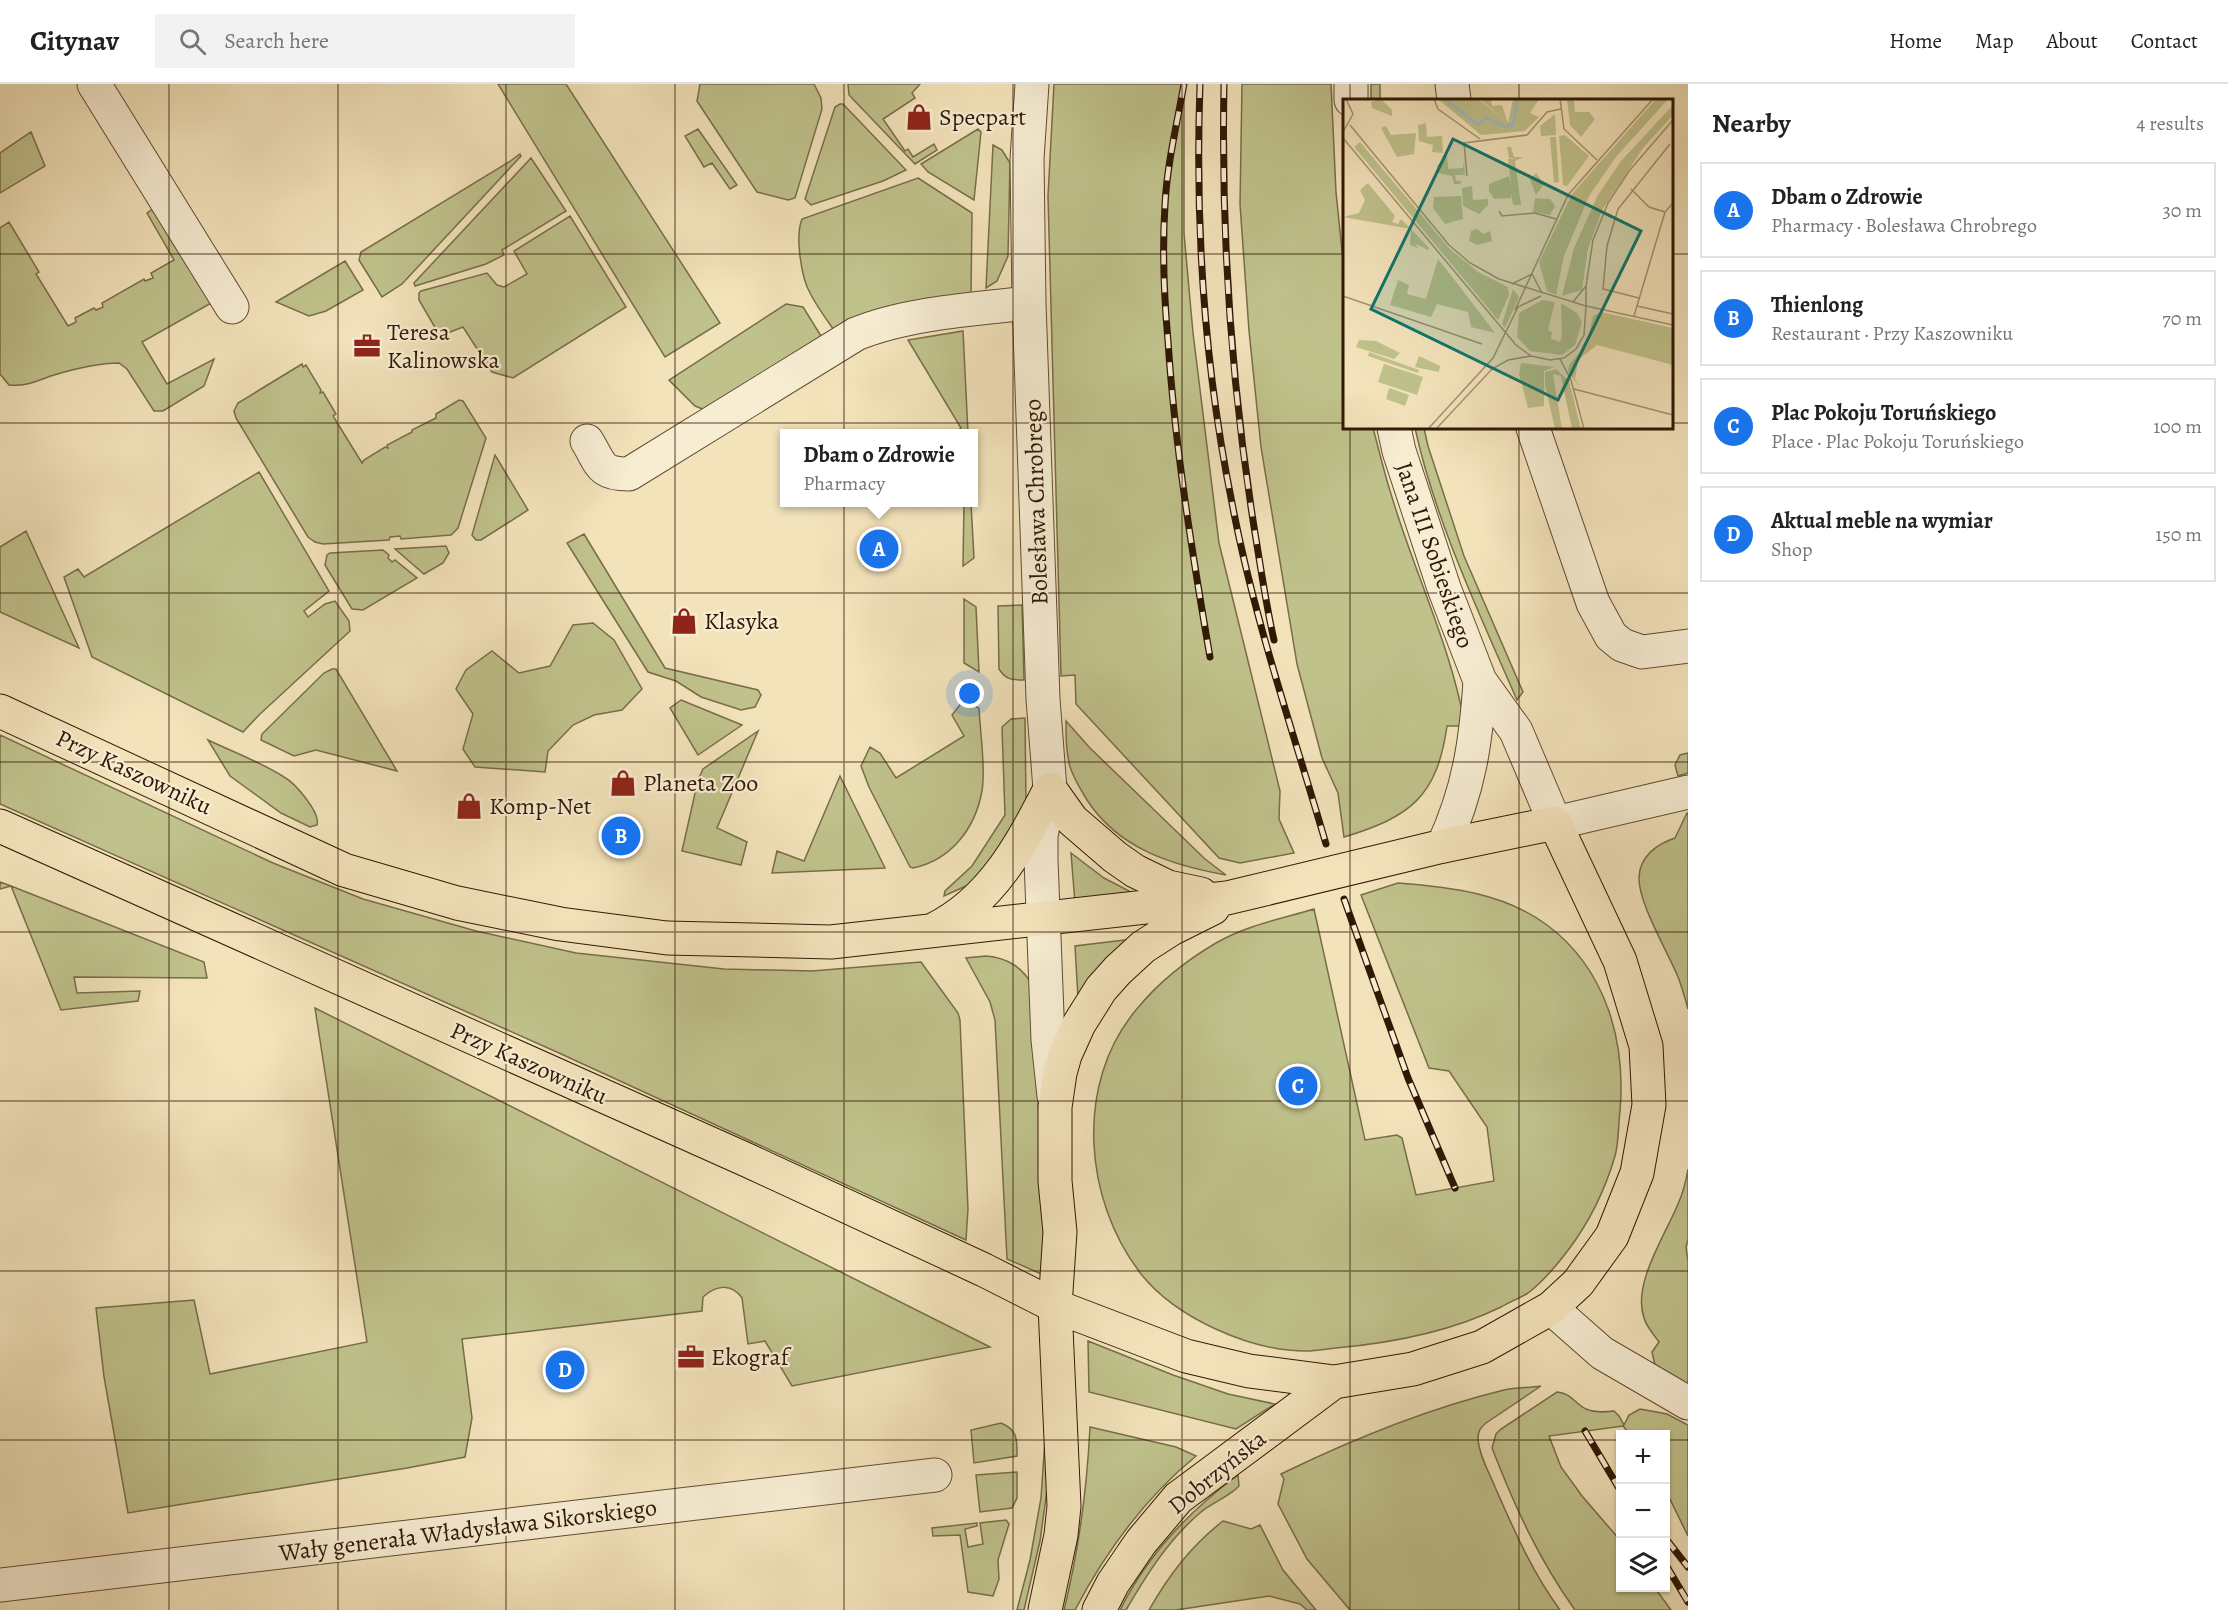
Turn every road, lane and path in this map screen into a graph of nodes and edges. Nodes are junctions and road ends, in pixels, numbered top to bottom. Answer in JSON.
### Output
{"nodes":[{"id":1,"x":94,"y":84,"type":"edge"},
{"id":2,"x":1032,"y":84,"type":"edge"},
{"id":3,"x":1452,"y":84,"type":"edge"},
{"id":4,"x":1454,"y":99,"type":"edge"},
{"id":5,"x":1029,"y":303,"type":"junction"},
{"id":6,"x":232,"y":307,"type":"dead end"},
{"id":7,"x":1394,"y":429,"type":"edge"},
{"id":8,"x":1533,"y":429,"type":"edge"},
{"id":9,"x":587,"y":441,"type":"dead end"},
{"id":10,"x":1688,"y":646,"type":"edge"},
{"id":11,"x":1480,"y":681,"type":"junction"},
{"id":12,"x":0,"y":711,"type":"edge"},
{"id":13,"x":1050,"y":789,"type":"junction"},
{"id":14,"x":1688,"y":792,"type":"edge"},
{"id":15,"x":1555,"y":823,"type":"junction"},
{"id":16,"x":0,"y":826,"type":"edge"},
{"id":17,"x":1443,"y":846,"type":"junction"},
{"id":18,"x":1227,"y":898,"type":"junction"},
{"id":19,"x":1043,"y":919,"type":"junction"},
{"id":20,"x":930,"y":931,"type":"junction"},
{"id":21,"x":1056,"y":1107,"type":"junction"},
{"id":22,"x":1055,"y":1306,"type":"junction"},
{"id":23,"x":1551,"y":1308,"type":"junction"},
{"id":24,"x":1334,"y":1382,"type":"junction"},
{"id":25,"x":1688,"y":1403,"type":"edge"},
{"id":26,"x":935,"y":1475,"type":"dead end"},
{"id":27,"x":0,"y":1585,"type":"edge"},
{"id":28,"x":1045,"y":1610,"type":"edge"},
{"id":29,"x":1099,"y":1610,"type":"edge"}],
"edges":[{"from":1,"to":6,"type":"street"},
{"from":2,"to":5,"type":"street","name":"Bolesława Chrobrego"},
{"from":3,"to":4,"type":"street"},
{"from":5,"to":9,"type":"street"},
{"from":5,"to":13,"type":"street","name":"Bolesława Chrobrego"},
{"from":7,"to":11,"type":"street","name":"Jana III Sobieskiego"},
{"from":8,"to":10,"type":"street"},
{"from":11,"to":15,"type":"street","name":"Jana III Sobieskiego"},
{"from":11,"to":17,"type":"street","name":"Jana III Sobieskiego"},
{"from":12,"to":20,"type":"main road","name":"Przy Kaszowniku"},
{"from":13,"to":18,"type":"main road"},
{"from":13,"to":19,"type":"street","name":"Bolesława Chrobrego"},
{"from":13,"to":20,"type":"main road"},
{"from":14,"to":15,"type":"street"},
{"from":15,"to":17,"type":"main road"},
{"from":15,"to":23,"type":"main road"},
{"from":16,"to":22,"type":"main road","name":"Przy Kaszowniku"},
{"from":17,"to":18,"type":"main road"},
{"from":18,"to":19,"type":"main road","name":"Przy Kaszowniku"},
{"from":18,"to":21,"type":"main road"},
{"from":19,"to":20,"type":"main road","name":"Przy Kaszowniku"},
{"from":19,"to":21,"type":"street","name":"Bolesława Chrobrego"},
{"from":21,"to":22,"type":"main road"},
{"from":22,"to":24,"type":"main road","name":"Przy Kaszowniku"},
{"from":22,"to":28,"type":"main road"},
{"from":23,"to":24,"type":"main road"},
{"from":23,"to":25,"type":"street"},
{"from":24,"to":29,"type":"main road","name":"Dobrzyńska"},
{"from":26,"to":27,"type":"street","name":"Wały generała Władysława Sikorskiego"}]}
